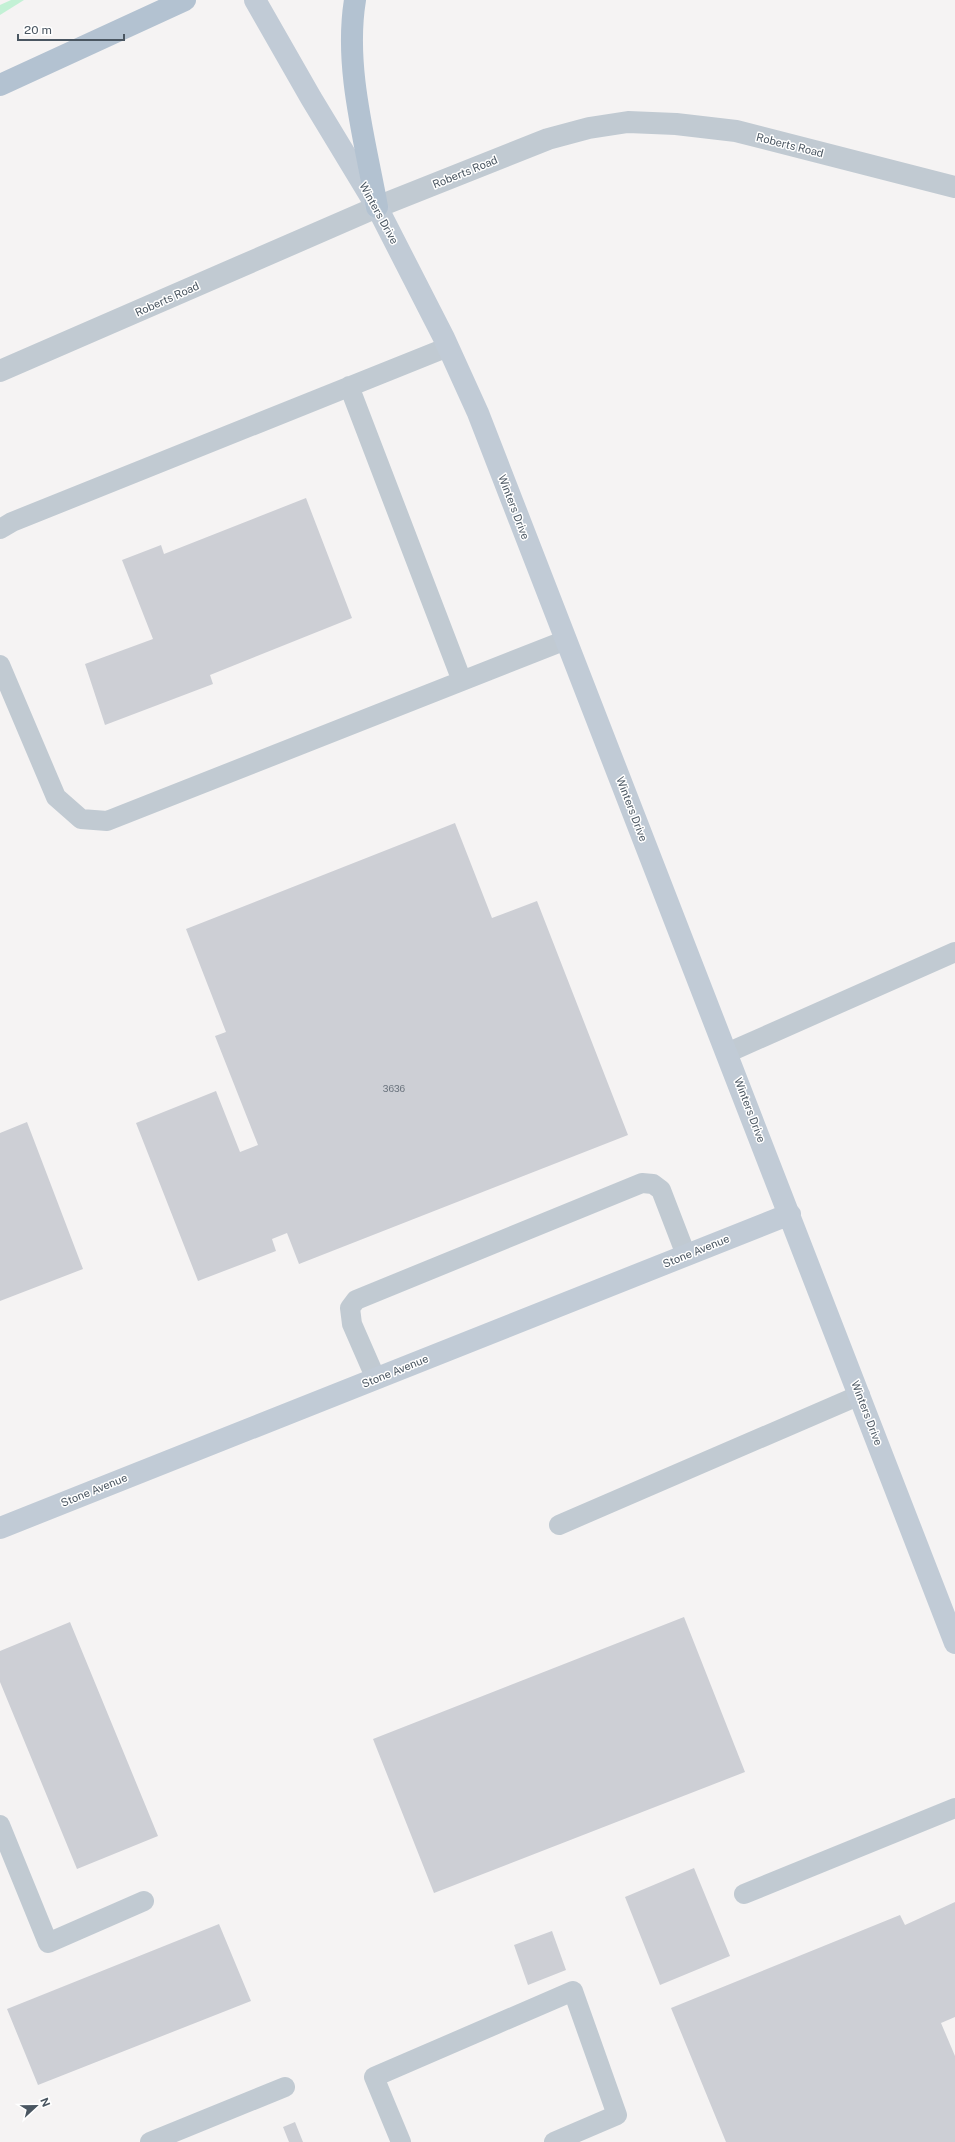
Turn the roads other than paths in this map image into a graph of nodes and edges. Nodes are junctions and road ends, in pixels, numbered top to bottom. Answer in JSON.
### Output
{"nodes":[{"id":1,"x":185,"y":0,"type":"edge"},
{"id":2,"x":255,"y":0,"type":"edge"},
{"id":3,"x":355,"y":0,"type":"edge"},
{"id":4,"x":0,"y":85,"type":"edge"},
{"id":5,"x":955,"y":188,"type":"edge"},
{"id":6,"x":377,"y":207,"type":"junction"},
{"id":7,"x":448,"y":347,"type":"junction"},
{"id":8,"x":0,"y":371,"type":"edge"},
{"id":9,"x":349,"y":386,"type":"junction"},
{"id":10,"x":0,"y":529,"type":"edge"},
{"id":11,"x":566,"y":640,"type":"junction"},
{"id":12,"x":0,"y":665,"type":"edge"},
{"id":13,"x":462,"y":681,"type":"junction"},
{"id":14,"x":955,"y":952,"type":"edge"},
{"id":15,"x":727,"y":1053,"type":"junction"},
{"id":16,"x":790,"y":1214,"type":"junction"},
{"id":17,"x":686,"y":1256,"type":"junction"},
{"id":18,"x":376,"y":1379,"type":"junction"},
{"id":19,"x":860,"y":1395,"type":"junction"},
{"id":20,"x":559,"y":1525,"type":"dead end"},
{"id":21,"x":0,"y":1528,"type":"edge"},
{"id":22,"x":955,"y":1643,"type":"edge"},
{"id":23,"x":955,"y":1808,"type":"edge"},
{"id":24,"x":0,"y":1825,"type":"edge"},
{"id":25,"x":744,"y":1894,"type":"dead end"},
{"id":26,"x":144,"y":1901,"type":"dead end"},
{"id":27,"x":285,"y":2087,"type":"dead end"},
{"id":28,"x":150,"y":2142,"type":"edge"},
{"id":29,"x":401,"y":2142,"type":"edge"},
{"id":30,"x":554,"y":2142,"type":"edge"}],
"edges":[{"from":1,"to":4,"type":"main road"},
{"from":2,"to":6,"type":"street","name":"Winters Drive"},
{"from":3,"to":6,"type":"main road"},
{"from":5,"to":6,"type":"street","name":"Roberts Road"},
{"from":6,"to":7,"type":"street","name":"Winters Drive"},
{"from":6,"to":8,"type":"street","name":"Roberts Road"},
{"from":7,"to":9,"type":"lane"},
{"from":7,"to":11,"type":"street","name":"Winters Drive"},
{"from":9,"to":10,"type":"lane"},
{"from":9,"to":13,"type":"lane"},
{"from":11,"to":13,"type":"lane"},
{"from":11,"to":15,"type":"street","name":"Winters Drive"},
{"from":12,"to":13,"type":"lane"},
{"from":14,"to":15,"type":"lane"},
{"from":15,"to":16,"type":"street","name":"Winters Drive"},
{"from":16,"to":17,"type":"street","name":"Stone Avenue"},
{"from":16,"to":19,"type":"street","name":"Winters Drive"},
{"from":17,"to":18,"type":"street","name":"Stone Avenue"},
{"from":17,"to":18,"type":"lane"},
{"from":18,"to":21,"type":"street","name":"Stone Avenue"},
{"from":19,"to":20,"type":"lane"},
{"from":19,"to":22,"type":"street","name":"Winters Drive"},
{"from":23,"to":25,"type":"lane"},
{"from":24,"to":26,"type":"lane"},
{"from":27,"to":28,"type":"lane"},
{"from":29,"to":30,"type":"lane"}]}
